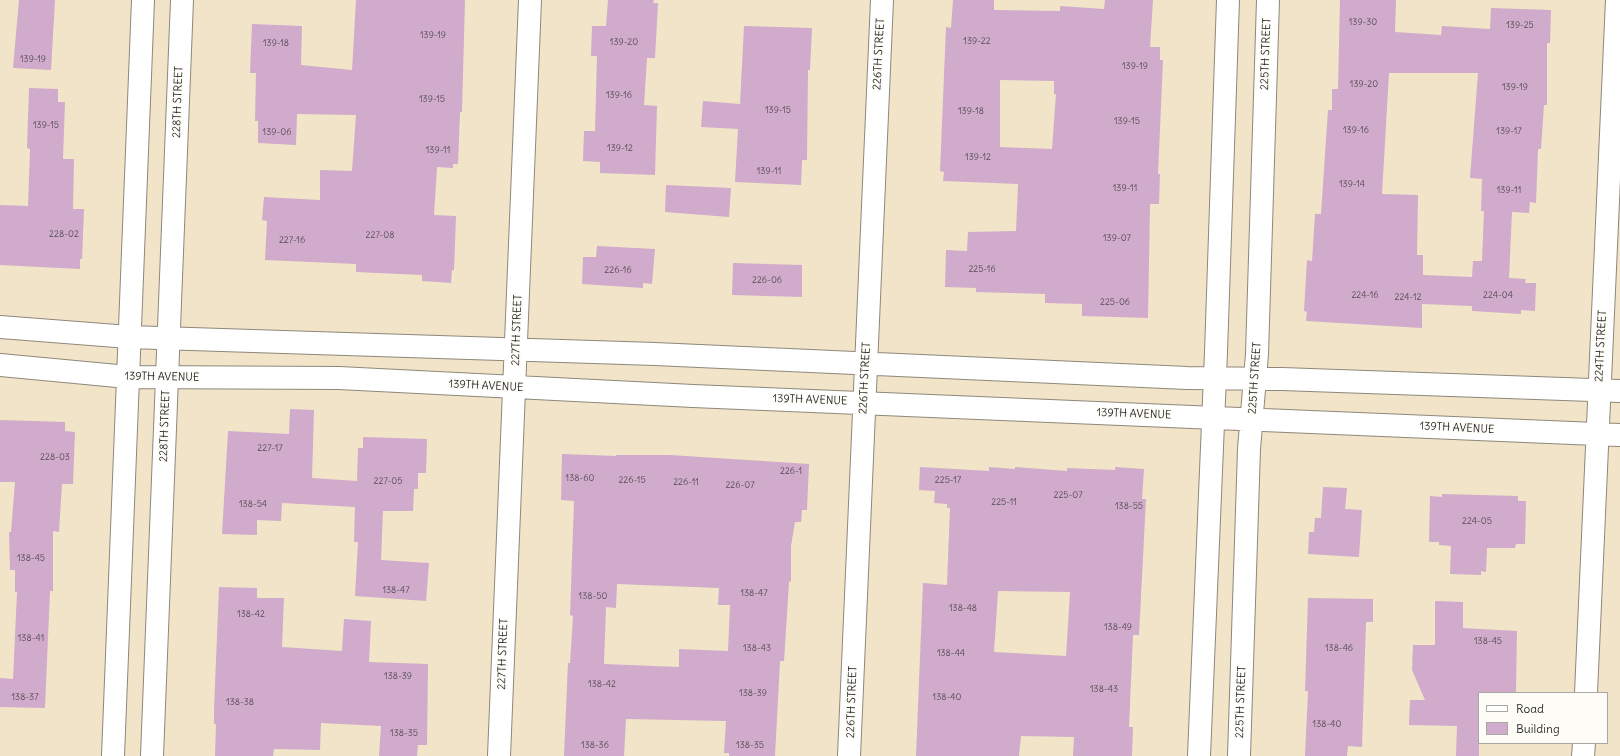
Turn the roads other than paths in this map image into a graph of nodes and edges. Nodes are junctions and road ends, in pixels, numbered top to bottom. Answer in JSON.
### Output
{"nodes":[{"id":1,"x":143,"y":0,"type":"edge"},
{"id":2,"x":182,"y":0,"type":"edge"},
{"id":3,"x":530,"y":0,"type":"edge"},
{"id":4,"x":882,"y":0,"type":"edge"},
{"id":5,"x":1228,"y":0,"type":"edge"},
{"id":6,"x":1268,"y":0,"type":"edge"},
{"id":7,"x":1618,"y":0,"type":"edge"},
{"id":8,"x":0,"y":328,"type":"edge"},
{"id":9,"x":130,"y":337,"type":"junction"},
{"id":10,"x":168,"y":338,"type":"junction"},
{"id":11,"x":516,"y":348,"type":"junction"},
{"id":12,"x":866,"y":363,"type":"junction"},
{"id":13,"x":0,"y":365,"type":"edge"},
{"id":14,"x":128,"y":377,"type":"junction"},
{"id":15,"x":166,"y":378,"type":"junction"},
{"id":16,"x":1215,"y":378,"type":"junction"},
{"id":17,"x":1255,"y":379,"type":"junction"},
{"id":18,"x":515,"y":387,"type":"junction"},
{"id":19,"x":1609,"y":390,"type":"edge"},
{"id":20,"x":864,"y":402,"type":"junction"},
{"id":21,"x":1214,"y":417,"type":"junction"},
{"id":22,"x":1252,"y":419,"type":"junction"},
{"id":23,"x":1597,"y":434,"type":"junction"},
{"id":24,"x":1620,"y":435,"type":"edge"},
{"id":25,"x":1586,"y":692,"type":"edge"},
{"id":26,"x":1584,"y":744,"type":"edge"},
{"id":27,"x":112,"y":756,"type":"edge"},
{"id":28,"x":152,"y":756,"type":"edge"},
{"id":29,"x":499,"y":756,"type":"edge"},
{"id":30,"x":849,"y":756,"type":"edge"},
{"id":31,"x":1199,"y":756,"type":"edge"},
{"id":32,"x":1239,"y":756,"type":"edge"},
{"id":33,"x":1583,"y":756,"type":"edge"}],
"edges":[{"from":1,"to":9,"type":"street"},
{"from":2,"to":10,"type":"street","name":"228TH STREET"},
{"from":3,"to":11,"type":"street","name":"227TH STREET"},
{"from":4,"to":12,"type":"street","name":"226TH STREET"},
{"from":5,"to":16,"type":"street"},
{"from":6,"to":17,"type":"street","name":"225TH STREET"},
{"from":7,"to":19,"type":"street","name":"224TH STREET"},
{"from":8,"to":9,"type":"street"},
{"from":9,"to":10,"type":"street"},
{"from":9,"to":14,"type":"street"},
{"from":10,"to":11,"type":"street"},
{"from":10,"to":15,"type":"street","name":"228TH STREET"},
{"from":11,"to":12,"type":"street"},
{"from":11,"to":18,"type":"street","name":"227TH STREET"},
{"from":12,"to":16,"type":"street"},
{"from":12,"to":20,"type":"street","name":"226TH STREET"},
{"from":13,"to":14,"type":"street","name":"139TH AVENUE"},
{"from":14,"to":15,"type":"street","name":"139TH AVENUE"},
{"from":14,"to":27,"type":"street"},
{"from":15,"to":18,"type":"street","name":"139TH AVENUE"},
{"from":15,"to":28,"type":"street","name":"228TH STREET"},
{"from":16,"to":17,"type":"street"},
{"from":16,"to":21,"type":"street"},
{"from":17,"to":19,"type":"street"},
{"from":17,"to":22,"type":"street","name":"225TH STREET"},
{"from":18,"to":20,"type":"street","name":"139TH AVENUE"},
{"from":18,"to":29,"type":"street","name":"227TH STREET"},
{"from":19,"to":23,"type":"street","name":"224TH STREET"},
{"from":20,"to":21,"type":"street","name":"139TH AVENUE"},
{"from":20,"to":30,"type":"street","name":"226TH STREET"},
{"from":21,"to":22,"type":"street","name":"139TH AVENUE"},
{"from":21,"to":31,"type":"street"},
{"from":22,"to":23,"type":"street","name":"139TH AVENUE"},
{"from":22,"to":32,"type":"street","name":"225TH STREET"},
{"from":23,"to":24,"type":"street","name":"139TH AVENUE"},
{"from":23,"to":25,"type":"street","name":"224TH STREET"},
{"from":26,"to":33,"type":"street"}]}
